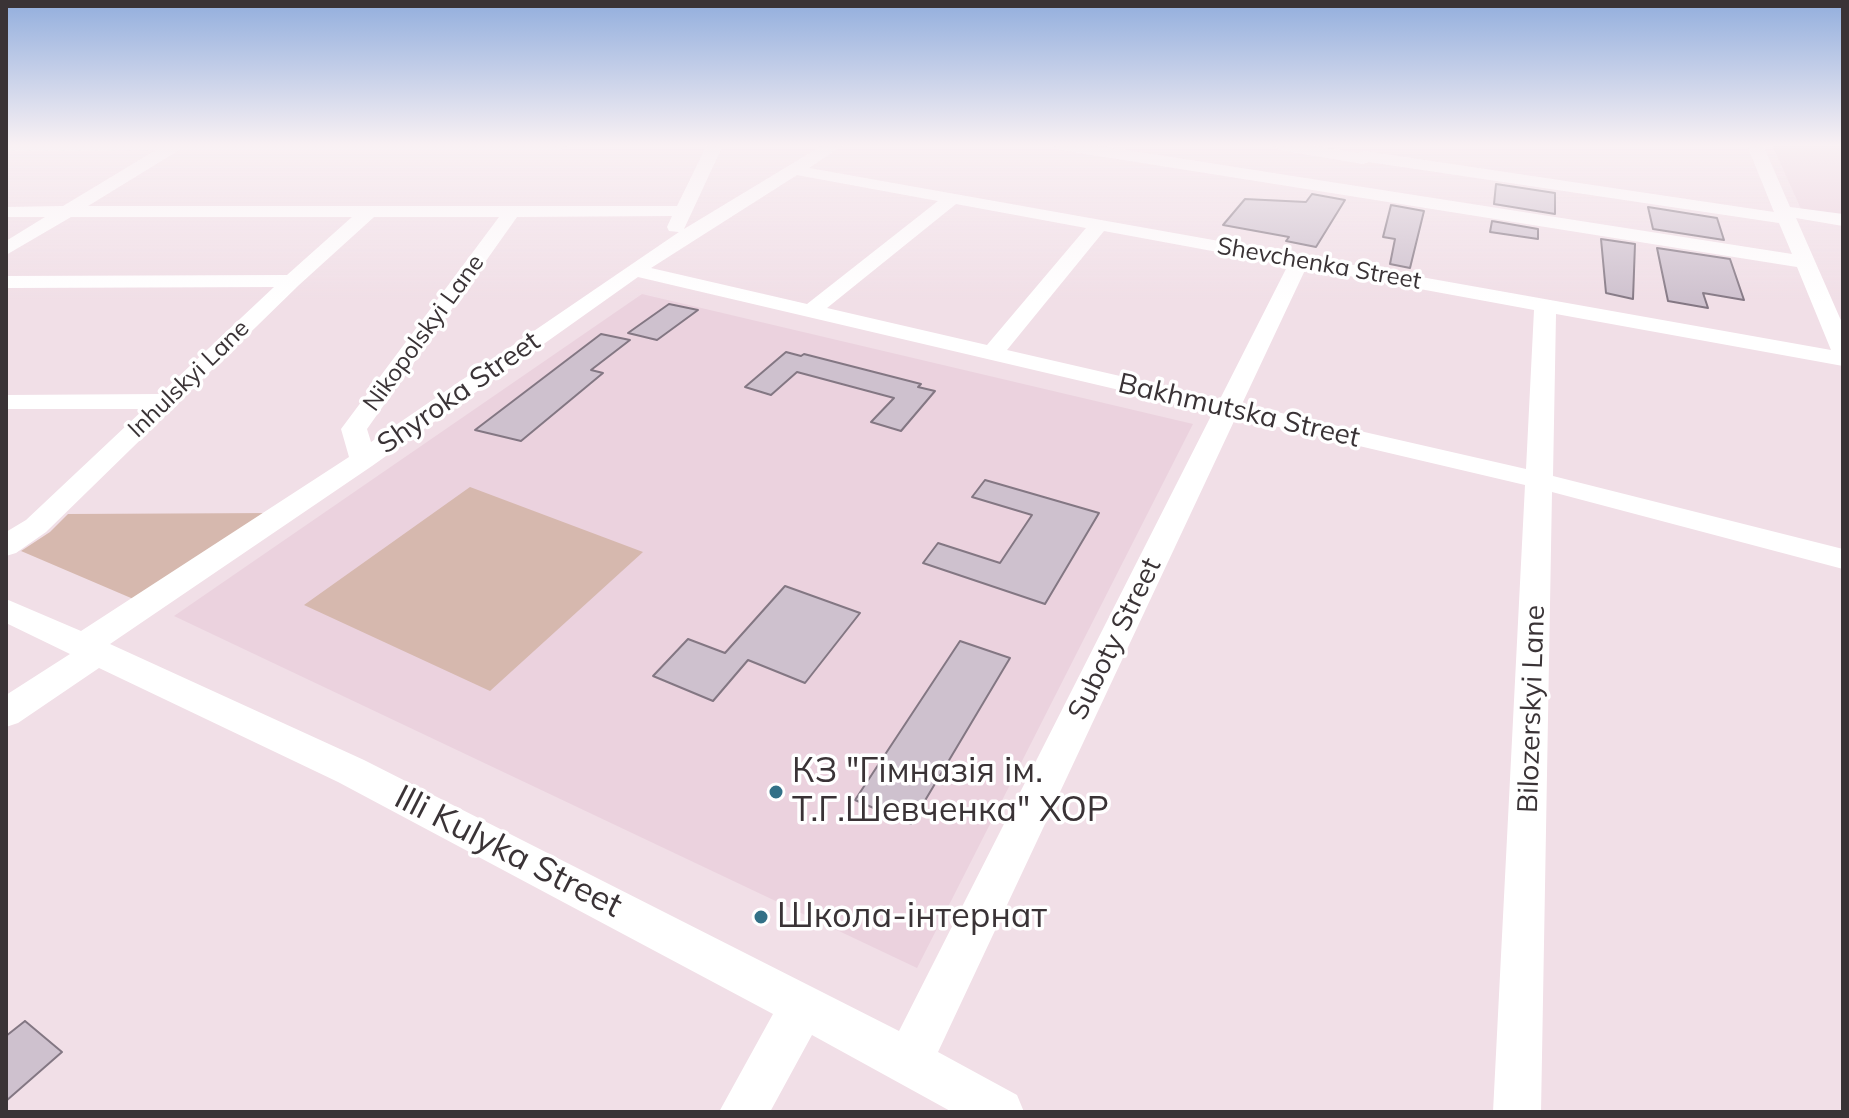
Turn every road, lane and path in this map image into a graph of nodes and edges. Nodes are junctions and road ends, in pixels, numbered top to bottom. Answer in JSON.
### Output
{"nodes":[{"id":1,"x":91,"y":197,"type":"edge"},
{"id":2,"x":691,"y":197,"type":"edge"},
{"id":3,"x":749,"y":197,"type":"edge"},
{"id":4,"x":948,"y":197,"type":"edge"},
{"id":5,"x":1387,"y":197,"type":"edge"},
{"id":6,"x":1664,"y":197,"type":"edge"},
{"id":7,"x":1777,"y":197,"type":"edge"},
{"id":8,"x":953,"y":198,"type":"junction"},
{"id":9,"x":371,"y":210,"type":"junction"},
{"id":10,"x":513,"y":210,"type":"junction"},
{"id":11,"x":685,"y":211,"type":"junction"},
{"id":12,"x":6,"y":212,"type":"edge"},
{"id":13,"x":67,"y":212,"type":"junction"},
{"id":14,"x":1785,"y":215,"type":"junction"},
{"id":15,"x":1843,"y":220,"type":"edge"},
{"id":16,"x":1099,"y":225,"type":"junction"},
{"id":17,"x":666,"y":248,"type":"junction"},
{"id":18,"x":6,"y":249,"type":"edge"},
{"id":19,"x":1300,"y":260,"type":"junction"},
{"id":20,"x":1805,"y":262,"type":"junction"},
{"id":21,"x":634,"y":270,"type":"junction"},
{"id":22,"x":292,"y":281,"type":"junction"},
{"id":23,"x":6,"y":282,"type":"edge"},
{"id":24,"x":1814,"y":282,"type":"junction"},
{"id":25,"x":1836,"y":286,"type":"dead end"},
{"id":26,"x":1545,"y":306,"type":"junction"},
{"id":27,"x":811,"y":311,"type":"junction"},
{"id":28,"x":1843,"y":351,"type":"edge"},
{"id":29,"x":992,"y":354,"type":"junction"},
{"id":30,"x":1843,"y":359,"type":"edge"},
{"id":31,"x":165,"y":401,"type":"junction"},
{"id":32,"x":6,"y":402,"type":"edge"},
{"id":33,"x":1228,"y":408,"type":"junction"},
{"id":34,"x":363,"y":460,"type":"junction"},
{"id":35,"x":1541,"y":481,"type":"junction"},
{"id":36,"x":6,"y":546,"type":"edge"},
{"id":37,"x":1843,"y":559,"type":"edge"},
{"id":38,"x":6,"y":610,"type":"edge"},
{"id":39,"x":92,"y":649,"type":"junction"},
{"id":40,"x":6,"y":713,"type":"edge"},
{"id":41,"x":803,"y":1006,"type":"junction"},
{"id":42,"x":909,"y":1061,"type":"junction"},
{"id":43,"x":743,"y":1112,"type":"edge"},
{"id":44,"x":1000,"y":1112,"type":"edge"},
{"id":45,"x":1517,"y":1112,"type":"edge"}],
"edges":[{"from":1,"to":13,"type":"street"},
{"from":2,"to":11,"type":"street"},
{"from":3,"to":17,"type":"street","name":"Shyroka Street"},
{"from":4,"to":8,"type":"street","name":"Shevchenka Street"},
{"from":5,"to":20,"type":"street"},
{"from":6,"to":14,"type":"street"},
{"from":7,"to":14,"type":"street"},
{"from":8,"to":16,"type":"street","name":"Shevchenka Street"},
{"from":8,"to":27,"type":"street"},
{"from":9,"to":10,"type":"street"},
{"from":9,"to":13,"type":"street"},
{"from":9,"to":22,"type":"street","name":"Inhulskyi Lane"},
{"from":10,"to":11,"type":"street"},
{"from":10,"to":34,"type":"street","name":"Nikopolskyi Lane"},
{"from":11,"to":17,"type":"street"},
{"from":12,"to":13,"type":"street"},
{"from":13,"to":18,"type":"street"},
{"from":14,"to":15,"type":"street"},
{"from":14,"to":20,"type":"street"},
{"from":16,"to":19,"type":"street","name":"Shevchenka Street"},
{"from":16,"to":29,"type":"street"},
{"from":17,"to":21,"type":"street","name":"Shyroka Street"},
{"from":19,"to":26,"type":"street","name":"Shevchenka Street"},
{"from":19,"to":33,"type":"street","name":"Suboty Street"},
{"from":20,"to":24,"type":"street"},
{"from":21,"to":27,"type":"street","name":"Bakhmutska Street"},
{"from":21,"to":34,"type":"street","name":"Shyroka Street"},
{"from":22,"to":23,"type":"street"},
{"from":22,"to":31,"type":"street","name":"Inhulskyi Lane"},
{"from":24,"to":25,"type":"street"},
{"from":24,"to":28,"type":"street"},
{"from":26,"to":30,"type":"street","name":"Shevchenka Street"},
{"from":26,"to":35,"type":"street","name":"Bilozerskyi Lane"},
{"from":27,"to":29,"type":"street","name":"Bakhmutska Street"},
{"from":29,"to":33,"type":"street","name":"Bakhmutska Street"},
{"from":31,"to":32,"type":"street"},
{"from":31,"to":36,"type":"street","name":"Inhulskyi Lane"},
{"from":33,"to":35,"type":"street","name":"Bakhmutska Street"},
{"from":33,"to":42,"type":"street","name":"Suboty Street"},
{"from":34,"to":39,"type":"street","name":"Shyroka Street"},
{"from":35,"to":37,"type":"street","name":"Bakhmutska Street"},
{"from":35,"to":45,"type":"street","name":"Bilozerskyi Lane"},
{"from":38,"to":39,"type":"street","name":"Illi Kulyka Street"},
{"from":39,"to":40,"type":"street","name":"Shyroka Street"},
{"from":39,"to":41,"type":"street","name":"Illi Kulyka Street"},
{"from":41,"to":42,"type":"street","name":"Illi Kulyka Street"},
{"from":41,"to":43,"type":"street"},
{"from":42,"to":44,"type":"street","name":"Illi Kulyka Street"}]}
